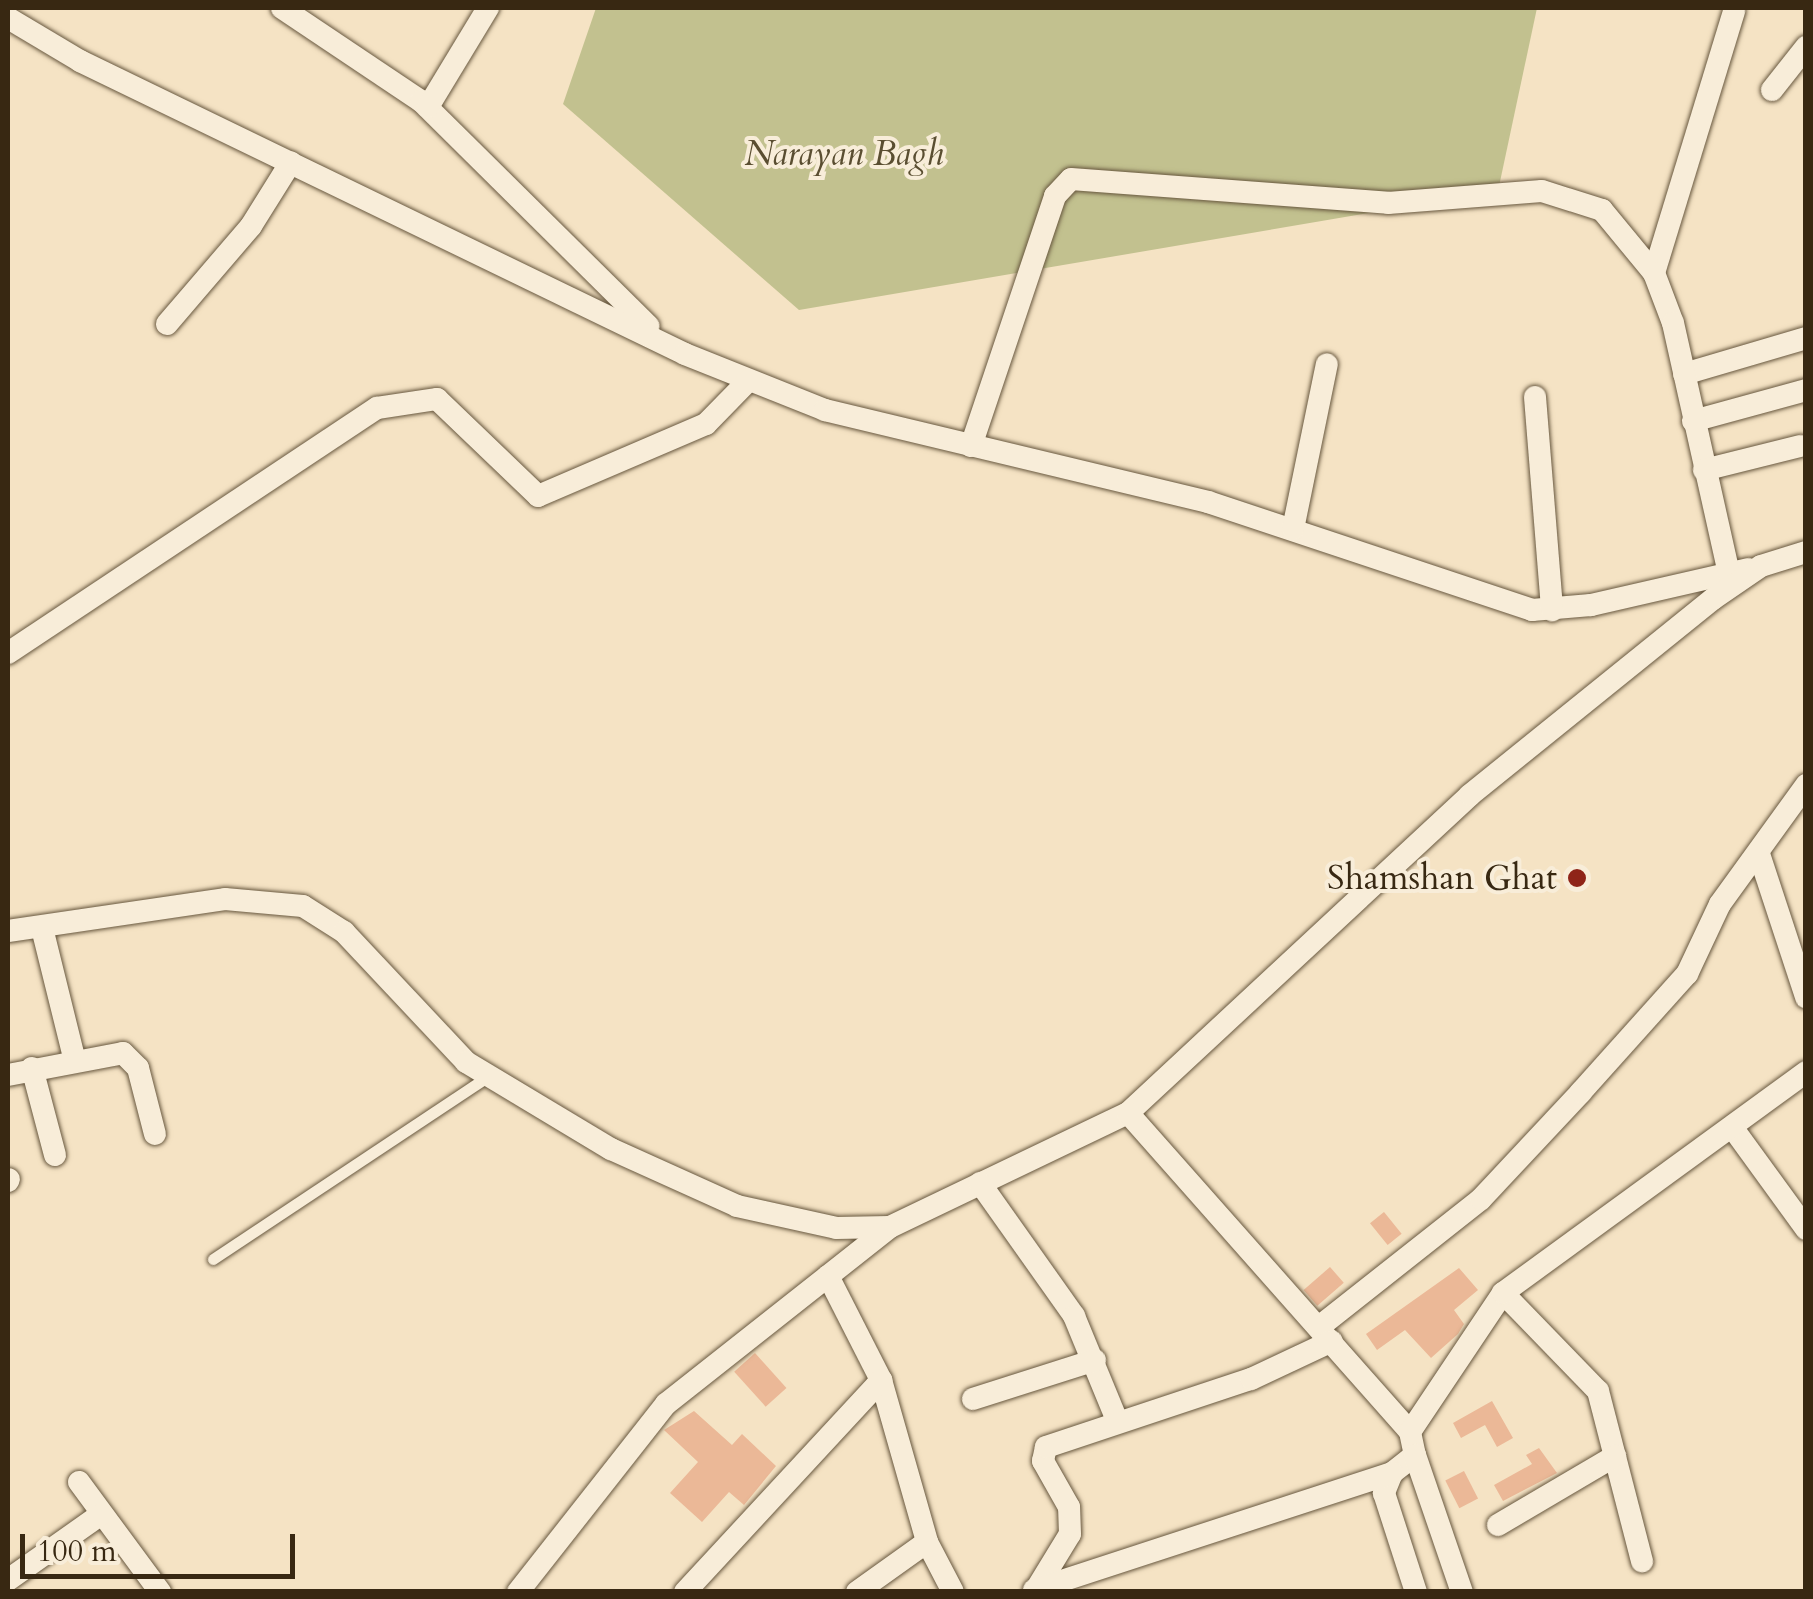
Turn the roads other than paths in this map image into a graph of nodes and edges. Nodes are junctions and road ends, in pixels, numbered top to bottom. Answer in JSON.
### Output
{"nodes":[{"id":1,"x":282,"y":8,"type":"edge"},
{"id":2,"x":488,"y":8,"type":"edge"},
{"id":3,"x":1734,"y":10,"type":"dead end"},
{"id":4,"x":8,"y":18,"type":"edge"},
{"id":5,"x":1806,"y":48,"type":"edge"},
{"id":6,"x":1772,"y":90,"type":"dead end"},
{"id":7,"x":428,"y":107,"type":"junction"},
{"id":8,"x":291,"y":162,"type":"junction"},
{"id":9,"x":1654,"y":273,"type":"junction"},
{"id":10,"x":167,"y":324,"type":"dead end"},
{"id":11,"x":1806,"y":338,"type":"edge"},
{"id":12,"x":664,"y":343,"type":"junction"},
{"id":13,"x":1328,"y":364,"type":"dead end"},
{"id":14,"x":1684,"y":374,"type":"junction"},
{"id":15,"x":748,"y":381,"type":"junction"},
{"id":16,"x":1806,"y":390,"type":"edge"},
{"id":17,"x":1535,"y":397,"type":"dead end"},
{"id":18,"x":1694,"y":421,"type":"junction"},
{"id":19,"x":971,"y":446,"type":"junction"},
{"id":20,"x":1800,"y":446,"type":"dead end"},
{"id":21,"x":1704,"y":470,"type":"junction"},
{"id":22,"x":1293,"y":528,"type":"junction"},
{"id":23,"x":1806,"y":552,"type":"edge"},
{"id":24,"x":1761,"y":566,"type":"junction"},
{"id":25,"x":1729,"y":574,"type":"junction"},
{"id":26,"x":1552,"y":610,"type":"junction"},
{"id":27,"x":8,"y":653,"type":"edge"},
{"id":28,"x":1806,"y":786,"type":"edge"},
{"id":29,"x":1759,"y":854,"type":"junction"},
{"id":30,"x":42,"y":928,"type":"junction"},
{"id":31,"x":8,"y":930,"type":"edge"},
{"id":32,"x":1806,"y":997,"type":"edge"},
{"id":33,"x":74,"y":1057,"type":"junction"},
{"id":34,"x":32,"y":1068,"type":"junction"},
{"id":35,"x":1806,"y":1072,"type":"edge"},
{"id":36,"x":8,"y":1074,"type":"edge"},
{"id":37,"x":488,"y":1076,"type":"junction"},
{"id":38,"x":1128,"y":1114,"type":"junction"},
{"id":39,"x":1732,"y":1127,"type":"junction"},
{"id":40,"x":155,"y":1134,"type":"dead end"},
{"id":41,"x":55,"y":1155,"type":"dead end"},
{"id":42,"x":980,"y":1184,"type":"junction"},
{"id":43,"x":890,"y":1227,"type":"junction"},
{"id":44,"x":1806,"y":1229,"type":"edge"},
{"id":45,"x":213,"y":1259,"type":"dead end"},
{"id":46,"x":828,"y":1276,"type":"junction"},
{"id":47,"x":1503,"y":1293,"type":"junction"},
{"id":48,"x":1326,"y":1334,"type":"junction"},
{"id":49,"x":1094,"y":1360,"type":"junction"},
{"id":50,"x":881,"y":1380,"type":"junction"},
{"id":51,"x":973,"y":1399,"type":"dead end"},
{"id":52,"x":1116,"y":1418,"type":"junction"},
{"id":53,"x":1412,"y":1443,"type":"junction"},
{"id":54,"x":1616,"y":1456,"type":"junction"},
{"id":55,"x":1392,"y":1474,"type":"junction"},
{"id":56,"x":79,"y":1482,"type":"dead end"},
{"id":57,"x":100,"y":1515,"type":"junction"},
{"id":58,"x":1498,"y":1525,"type":"dead end"},
{"id":59,"x":928,"y":1542,"type":"junction"},
{"id":60,"x":1642,"y":1560,"type":"dead end"},
{"id":61,"x":8,"y":1580,"type":"edge"},
{"id":62,"x":522,"y":1590,"type":"edge"},
{"id":63,"x":1033,"y":1590,"type":"edge"},
{"id":64,"x":160,"y":1592,"type":"edge"},
{"id":65,"x":685,"y":1592,"type":"edge"},
{"id":66,"x":857,"y":1592,"type":"edge"},
{"id":67,"x":952,"y":1592,"type":"edge"},
{"id":68,"x":1416,"y":1592,"type":"edge"},
{"id":69,"x":1462,"y":1592,"type":"edge"}],
"edges":[{"from":1,"to":7,"type":"street"},
{"from":2,"to":7,"type":"street"},
{"from":3,"to":9,"type":"street"},
{"from":4,"to":8,"type":"street"},
{"from":5,"to":6,"type":"street"},
{"from":7,"to":12,"type":"street"},
{"from":8,"to":10,"type":"street"},
{"from":8,"to":12,"type":"street"},
{"from":9,"to":14,"type":"street"},
{"from":9,"to":19,"type":"street"},
{"from":11,"to":14,"type":"street"},
{"from":12,"to":15,"type":"street"},
{"from":13,"to":22,"type":"street"},
{"from":14,"to":18,"type":"street"},
{"from":15,"to":19,"type":"street"},
{"from":15,"to":27,"type":"street"},
{"from":16,"to":18,"type":"street"},
{"from":17,"to":26,"type":"street"},
{"from":18,"to":21,"type":"street"},
{"from":19,"to":22,"type":"street"},
{"from":20,"to":21,"type":"street"},
{"from":21,"to":25,"type":"street"},
{"from":22,"to":26,"type":"street"},
{"from":23,"to":24,"type":"street"},
{"from":24,"to":25,"type":"street"},
{"from":24,"to":38,"type":"street"},
{"from":25,"to":26,"type":"street"},
{"from":28,"to":29,"type":"street"},
{"from":29,"to":32,"type":"street"},
{"from":29,"to":48,"type":"street"},
{"from":30,"to":31,"type":"street"},
{"from":30,"to":33,"type":"street"},
{"from":30,"to":37,"type":"street"},
{"from":33,"to":34,"type":"street"},
{"from":33,"to":40,"type":"street"},
{"from":34,"to":36,"type":"street"},
{"from":34,"to":41,"type":"street"},
{"from":35,"to":39,"type":"street"},
{"from":37,"to":43,"type":"street"},
{"from":37,"to":45,"type":"lane"},
{"from":38,"to":42,"type":"street"},
{"from":38,"to":48,"type":"street"},
{"from":39,"to":44,"type":"street"},
{"from":39,"to":47,"type":"street"},
{"from":42,"to":43,"type":"street"},
{"from":42,"to":49,"type":"street"},
{"from":43,"to":46,"type":"street"},
{"from":46,"to":50,"type":"street"},
{"from":46,"to":62,"type":"street"},
{"from":47,"to":53,"type":"street"},
{"from":47,"to":54,"type":"street"},
{"from":48,"to":52,"type":"street"},
{"from":48,"to":53,"type":"street"},
{"from":49,"to":51,"type":"street"},
{"from":49,"to":52,"type":"street"},
{"from":50,"to":59,"type":"street"},
{"from":50,"to":65,"type":"street"},
{"from":52,"to":63,"type":"street"},
{"from":53,"to":55,"type":"street"},
{"from":53,"to":69,"type":"street"},
{"from":54,"to":58,"type":"street"},
{"from":54,"to":60,"type":"street"},
{"from":55,"to":63,"type":"street"},
{"from":55,"to":68,"type":"street"},
{"from":56,"to":57,"type":"street"},
{"from":57,"to":61,"type":"street"},
{"from":57,"to":64,"type":"street"},
{"from":59,"to":66,"type":"street"},
{"from":59,"to":67,"type":"street"}]}
